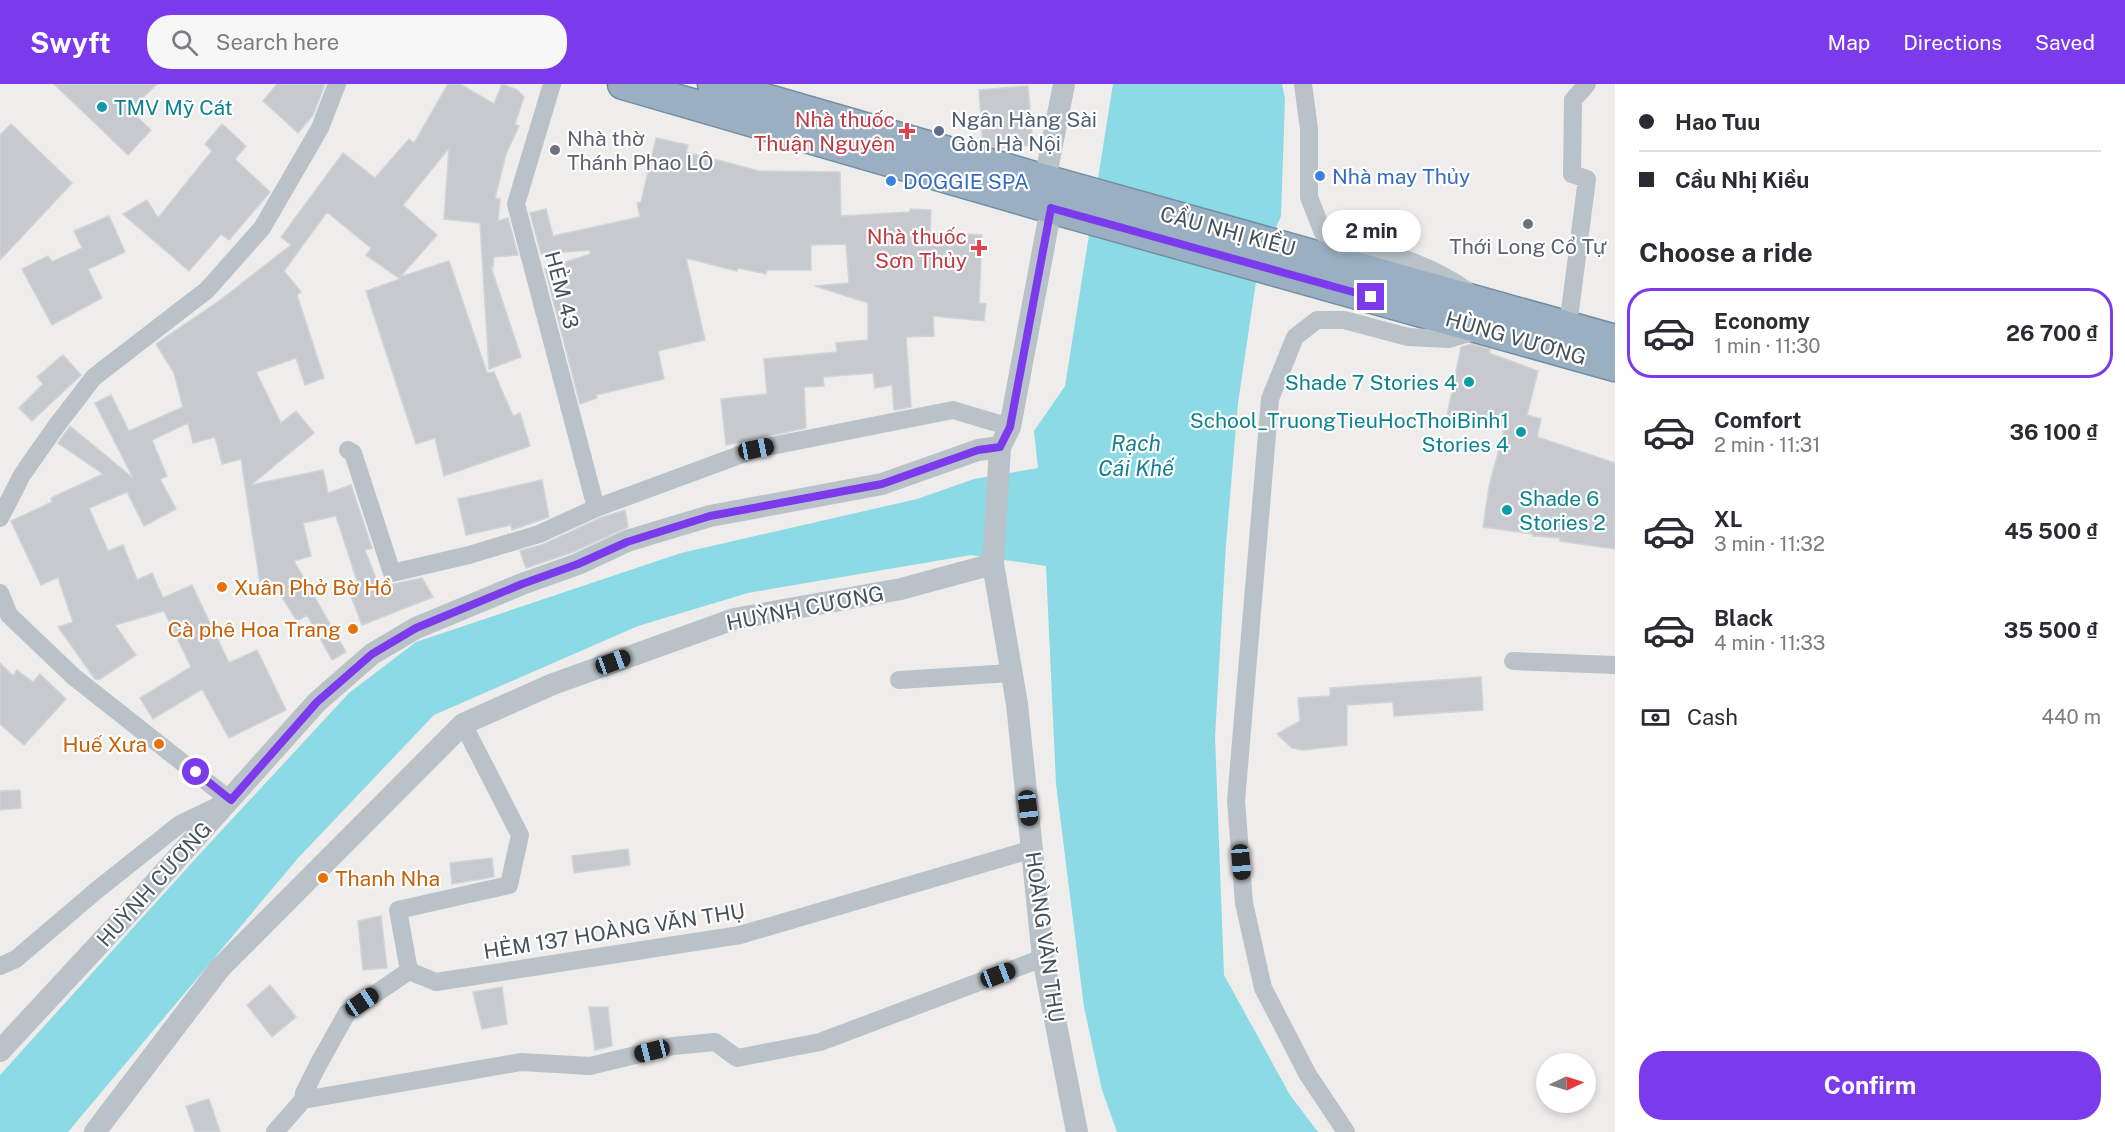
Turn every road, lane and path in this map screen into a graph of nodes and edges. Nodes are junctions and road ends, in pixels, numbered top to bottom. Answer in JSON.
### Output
{"nodes":[{"id":1,"x":337,"y":84,"type":"edge"},
{"id":2,"x":552,"y":84,"type":"edge"},
{"id":3,"x":623,"y":84,"type":"edge"},
{"id":4,"x":713,"y":84,"type":"edge"},
{"id":5,"x":1064,"y":84,"type":"edge"},
{"id":6,"x":1303,"y":84,"type":"edge"},
{"id":7,"x":1587,"y":84,"type":"edge"},
{"id":8,"x":1055,"y":192,"type":"junction"},
{"id":9,"x":1419,"y":297,"type":"joint"},
{"id":10,"x":1482,"y":315,"type":"junction"},
{"id":11,"x":1568,"y":326,"type":"junction"},
{"id":12,"x":1615,"y":340,"type":"edge"},
{"id":13,"x":1615,"y":366,"type":"edge"},
{"id":14,"x":1005,"y":437,"type":"junction"},
{"id":15,"x":348,"y":450,"type":"dead end"},
{"id":16,"x":596,"y":508,"type":"junction"},
{"id":17,"x":0,"y":518,"type":"edge"},
{"id":18,"x":993,"y":564,"type":"junction"},
{"id":19,"x":0,"y":593,"type":"edge"},
{"id":20,"x":1513,"y":661,"type":"dead end"},
{"id":21,"x":1615,"y":665,"type":"edge"},
{"id":22,"x":1011,"y":673,"type":"junction"},
{"id":23,"x":899,"y":680,"type":"dead end"},
{"id":24,"x":463,"y":724,"type":"junction"},
{"id":25,"x":231,"y":800,"type":"junction"},
{"id":26,"x":1033,"y":849,"type":"junction"},
{"id":27,"x":1043,"y":958,"type":"junction"},
{"id":28,"x":0,"y":966,"type":"edge"},
{"id":29,"x":409,"y":971,"type":"junction"},
{"id":30,"x":0,"y":1051,"type":"edge"},
{"id":31,"x":303,"y":1100,"type":"junction"},
{"id":32,"x":95,"y":1132,"type":"edge"},
{"id":33,"x":275,"y":1132,"type":"edge"},
{"id":34,"x":1077,"y":1132,"type":"edge"},
{"id":35,"x":1346,"y":1132,"type":"edge"}],
"edges":[{"from":1,"to":17,"type":"street"},
{"from":2,"to":16,"type":"street","name":"HẺM 43"},
{"from":3,"to":8,"type":"highway"},
{"from":4,"to":8,"type":"highway"},
{"from":5,"to":8,"type":"street"},
{"from":6,"to":10,"type":"street"},
{"from":7,"to":11,"type":"street"},
{"from":8,"to":9,"type":"highway","name":"CẦU NHỊ KIỀU"},
{"from":8,"to":14,"type":"street"},
{"from":9,"to":10,"type":"highway","name":"HÙNG VƯƠNG"},
{"from":10,"to":11,"type":"highway","name":"HÙNG VƯƠNG"},
{"from":10,"to":13,"type":"highway","name":"HÙNG VƯƠNG"},
{"from":10,"to":35,"type":"street"},
{"from":11,"to":12,"type":"highway","name":"HÙNG VƯƠNG"},
{"from":14,"to":16,"type":"street"},
{"from":14,"to":18,"type":"street","name":"HOÀNG VĂN THỤ"},
{"from":14,"to":25,"type":"street","name":"HUỲNH CƯƠNG"},
{"from":15,"to":16,"type":"street"},
{"from":18,"to":22,"type":"street","name":"HOÀNG VĂN THỤ"},
{"from":18,"to":24,"type":"street","name":"HUỲNH CƯƠNG"},
{"from":19,"to":25,"type":"street"},
{"from":20,"to":21,"type":"street"},
{"from":22,"to":23,"type":"street"},
{"from":22,"to":26,"type":"street","name":"HOÀNG VĂN THỤ"},
{"from":24,"to":29,"type":"street"},
{"from":24,"to":32,"type":"street","name":"HUỲNH CƯƠNG"},
{"from":25,"to":28,"type":"street"},
{"from":25,"to":30,"type":"street","name":"HUỲNH CƯƠNG"},
{"from":26,"to":27,"type":"street","name":"HOÀNG VĂN THỤ"},
{"from":26,"to":29,"type":"street","name":"HẺM 137 HOÀNG VĂN THỤ"},
{"from":27,"to":31,"type":"street"},
{"from":27,"to":34,"type":"street","name":"HOÀNG VĂN THỤ"},
{"from":29,"to":31,"type":"street"},
{"from":31,"to":33,"type":"street"}]}
